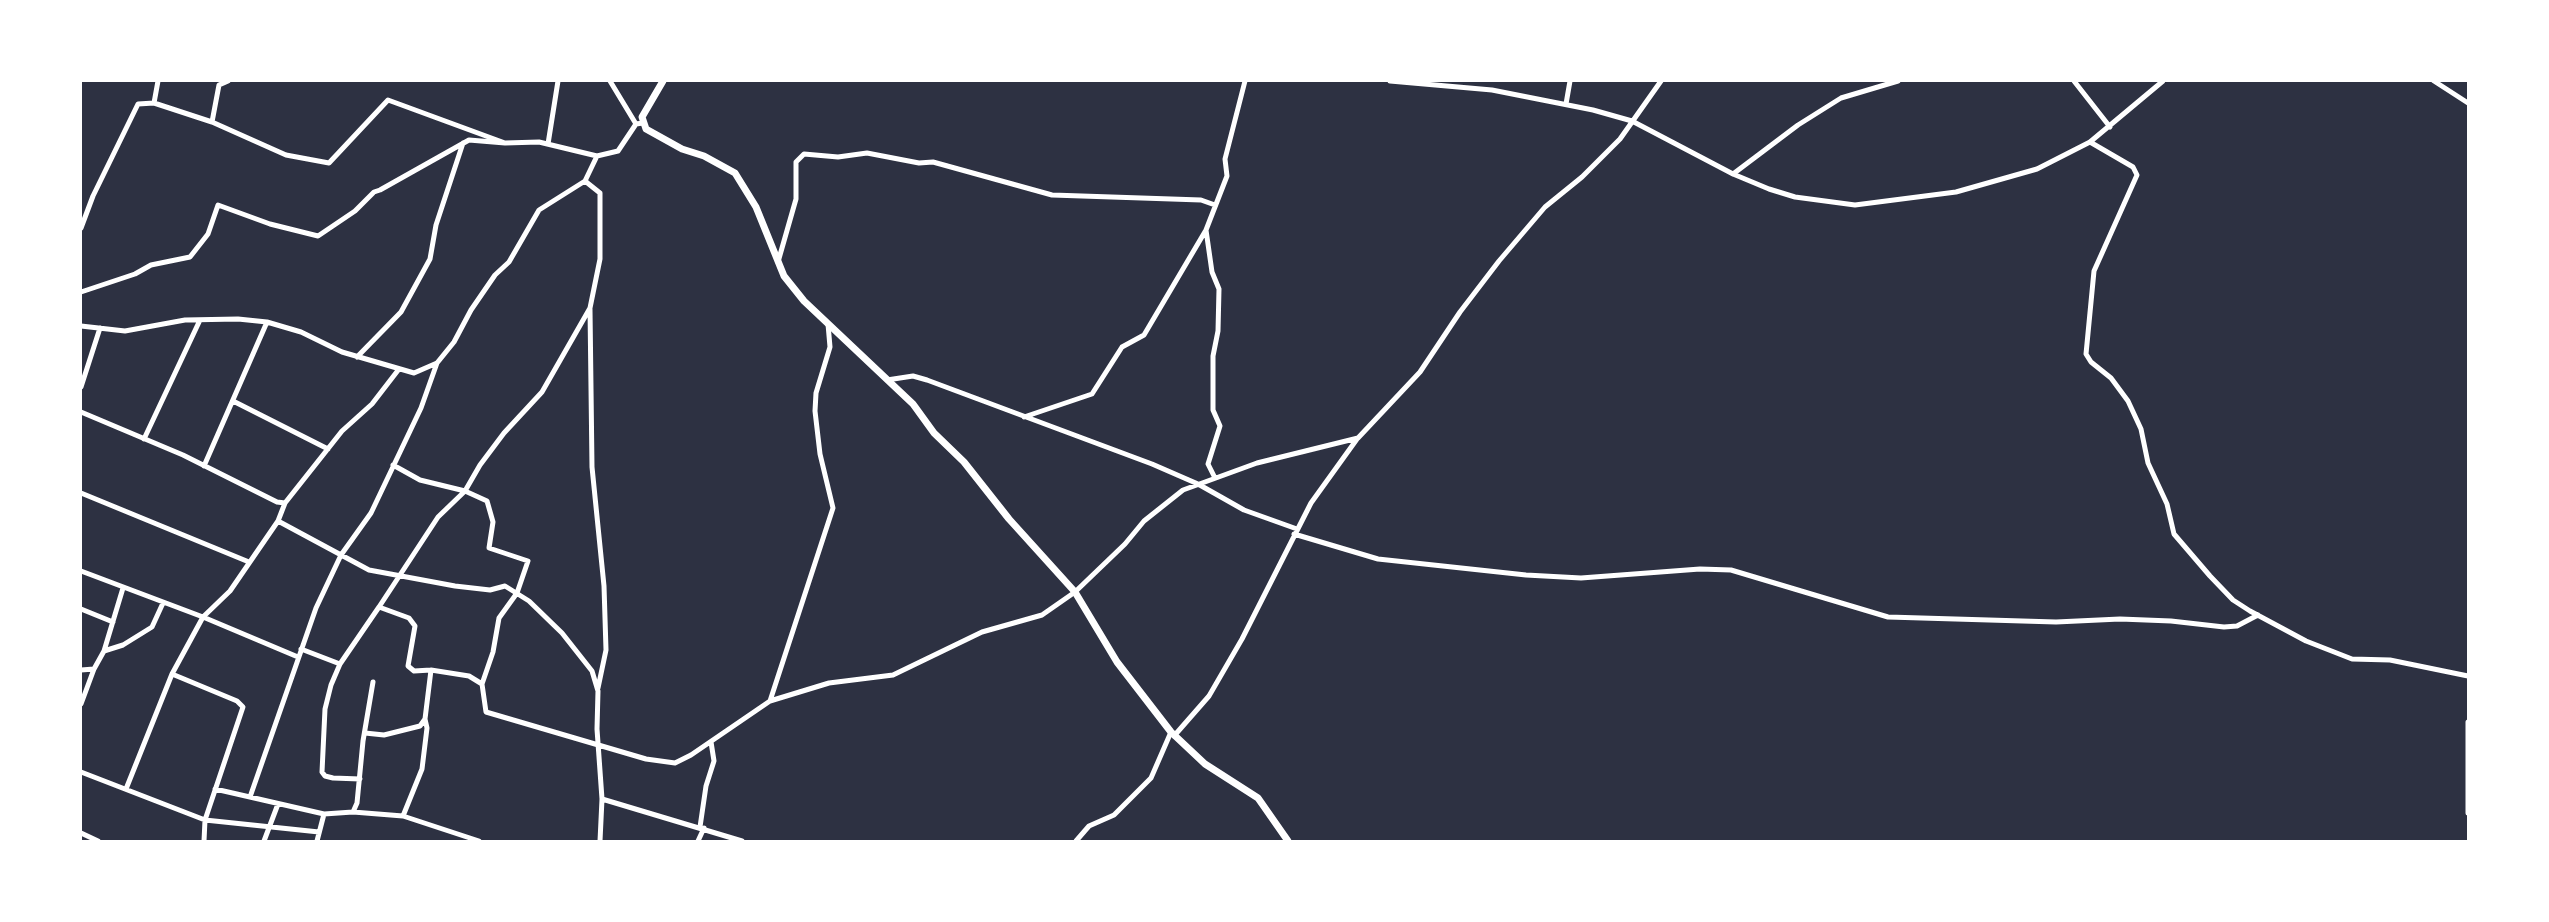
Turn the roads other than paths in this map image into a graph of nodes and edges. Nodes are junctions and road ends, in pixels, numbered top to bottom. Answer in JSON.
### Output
{"nodes":[{"id":1,"x":158,"y":81,"type":"edge"},
{"id":2,"x":228,"y":81,"type":"edge"},
{"id":3,"x":558,"y":81,"type":"edge"},
{"id":4,"x":610,"y":81,"type":"edge"},
{"id":5,"x":663,"y":81,"type":"edge"},
{"id":6,"x":1245,"y":81,"type":"edge"},
{"id":7,"x":1390,"y":81,"type":"edge"},
{"id":8,"x":1570,"y":81,"type":"edge"},
{"id":9,"x":1662,"y":81,"type":"edge"},
{"id":10,"x":1898,"y":81,"type":"edge"},
{"id":11,"x":2074,"y":81,"type":"edge"},
{"id":12,"x":2163,"y":81,"type":"edge"},
{"id":13,"x":2434,"y":81,"type":"edge"},
{"id":14,"x":219,"y":83,"type":"edge"},
{"id":15,"x":154,"y":103,"type":"junction"},
{"id":16,"x":2468,"y":103,"type":"edge"},
{"id":17,"x":1566,"y":104,"type":"junction"},
{"id":18,"x":1632,"y":121,"type":"junction"},
{"id":19,"x":212,"y":122,"type":"junction"},
{"id":20,"x":640,"y":123,"type":"junction"},
{"id":21,"x":2110,"y":128,"type":"junction"},
{"id":22,"x":2090,"y":142,"type":"junction"},
{"id":23,"x":463,"y":143,"type":"junction"},
{"id":24,"x":505,"y":143,"type":"junction"},
{"id":25,"x":548,"y":144,"type":"junction"},
{"id":26,"x":597,"y":156,"type":"junction"},
{"id":27,"x":1733,"y":174,"type":"junction"},
{"id":28,"x":585,"y":181,"type":"junction"},
{"id":29,"x":1215,"y":205,"type":"junction"},
{"id":30,"x":81,"y":228,"type":"edge"},
{"id":31,"x":1206,"y":230,"type":"junction"},
{"id":32,"x":778,"y":262,"type":"junction"},
{"id":33,"x":81,"y":292,"type":"edge"},
{"id":34,"x":590,"y":308,"type":"junction"},
{"id":35,"x":200,"y":320,"type":"junction"},
{"id":36,"x":267,"y":322,"type":"junction"},
{"id":37,"x":828,"y":322,"type":"junction"},
{"id":38,"x":81,"y":326,"type":"edge"},
{"id":39,"x":100,"y":328,"type":"junction"},
{"id":40,"x":357,"y":357,"type":"junction"},
{"id":41,"x":437,"y":363,"type":"junction"},
{"id":42,"x":399,"y":369,"type":"junction"},
{"id":43,"x":887,"y":380,"type":"junction"},
{"id":44,"x":81,"y":387,"type":"edge"},
{"id":45,"x":233,"y":401,"type":"junction"},
{"id":46,"x":81,"y":412,"type":"edge"},
{"id":47,"x":1024,"y":417,"type":"junction"},
{"id":48,"x":144,"y":438,"type":"junction"},
{"id":49,"x":1358,"y":438,"type":"junction"},
{"id":50,"x":328,"y":449,"type":"junction"},
{"id":51,"x":393,"y":465,"type":"junction"},
{"id":52,"x":204,"y":466,"type":"junction"},
{"id":53,"x":1215,"y":478,"type":"junction"},
{"id":54,"x":1198,"y":484,"type":"junction"},
{"id":55,"x":465,"y":491,"type":"junction"},
{"id":56,"x":81,"y":493,"type":"edge"},
{"id":57,"x":285,"y":503,"type":"junction"},
{"id":58,"x":278,"y":521,"type":"junction"},
{"id":59,"x":1295,"y":531,"type":"junction"},
{"id":60,"x":341,"y":555,"type":"junction"},
{"id":61,"x":249,"y":562,"type":"junction"},
{"id":62,"x":81,"y":572,"type":"edge"},
{"id":63,"x":402,"y":575,"type":"junction"},
{"id":64,"x":123,"y":588,"type":"junction"},
{"id":65,"x":1075,"y":592,"type":"junction"},
{"id":66,"x":517,"y":593,"type":"junction"},
{"id":67,"x":163,"y":603,"type":"junction"},
{"id":68,"x":379,"y":607,"type":"junction"},
{"id":69,"x":81,"y":609,"type":"edge"},
{"id":70,"x":2258,"y":615,"type":"junction"},
{"id":71,"x":203,"y":617,"type":"junction"},
{"id":72,"x":113,"y":622,"type":"junction"},
{"id":73,"x":301,"y":649,"type":"junction"},
{"id":74,"x":104,"y":651,"type":"junction"},
{"id":75,"x":298,"y":657,"type":"junction"},
{"id":76,"x":340,"y":664,"type":"junction"},
{"id":77,"x":94,"y":669,"type":"junction"},
{"id":78,"x":81,"y":670,"type":"edge"},
{"id":79,"x":431,"y":670,"type":"junction"},
{"id":80,"x":172,"y":674,"type":"junction"},
{"id":81,"x":2468,"y":676,"type":"edge"},
{"id":82,"x":373,"y":682,"type":"dead end"},
{"id":83,"x":482,"y":684,"type":"junction"},
{"id":84,"x":598,"y":691,"type":"junction"},
{"id":85,"x":770,"y":701,"type":"junction"},
{"id":86,"x":81,"y":704,"type":"edge"},
{"id":87,"x":425,"y":719,"type":"junction"},
{"id":88,"x":2468,"y":722,"type":"edge"},
{"id":89,"x":365,"y":733,"type":"junction"},
{"id":90,"x":1173,"y":734,"type":"junction"},
{"id":91,"x":711,"y":742,"type":"junction"},
{"id":92,"x":598,"y":745,"type":"junction"},
{"id":93,"x":81,"y":772,"type":"edge"},
{"id":94,"x":360,"y":779,"type":"junction"},
{"id":95,"x":126,"y":789,"type":"junction"},
{"id":96,"x":215,"y":789,"type":"junction"},
{"id":97,"x":250,"y":797,"type":"junction"},
{"id":98,"x":602,"y":799,"type":"junction"},
{"id":99,"x":278,"y":804,"type":"junction"},
{"id":100,"x":353,"y":812,"type":"junction"},
{"id":101,"x":2468,"y":813,"type":"edge"},
{"id":102,"x":324,"y":814,"type":"junction"},
{"id":103,"x":403,"y":816,"type":"junction"},
{"id":104,"x":205,"y":820,"type":"junction"},
{"id":105,"x":270,"y":827,"type":"junction"},
{"id":106,"x":702,"y":828,"type":"junction"},
{"id":107,"x":319,"y":832,"type":"junction"},
{"id":108,"x":81,"y":833,"type":"edge"},
{"id":109,"x":98,"y":841,"type":"edge"},
{"id":110,"x":204,"y":841,"type":"edge"},
{"id":111,"x":264,"y":841,"type":"edge"},
{"id":112,"x":317,"y":841,"type":"edge"},
{"id":113,"x":478,"y":841,"type":"edge"},
{"id":114,"x":600,"y":841,"type":"edge"},
{"id":115,"x":698,"y":841,"type":"edge"},
{"id":116,"x":742,"y":841,"type":"edge"},
{"id":117,"x":1076,"y":841,"type":"edge"},
{"id":118,"x":1288,"y":841,"type":"edge"}],
"edges":[{"from":1,"to":15,"type":"street"},
{"from":2,"to":14,"type":"street"},
{"from":3,"to":25,"type":"street"},
{"from":4,"to":20,"type":"street"},
{"from":5,"to":20,"type":"street"},
{"from":6,"to":29,"type":"street"},
{"from":7,"to":17,"type":"street"},
{"from":8,"to":17,"type":"street"},
{"from":9,"to":18,"type":"street"},
{"from":10,"to":27,"type":"street"},
{"from":11,"to":21,"type":"street"},
{"from":12,"to":21,"type":"street"},
{"from":13,"to":16,"type":"street"},
{"from":14,"to":19,"type":"street"},
{"from":15,"to":19,"type":"street"},
{"from":15,"to":30,"type":"street"},
{"from":17,"to":18,"type":"street"},
{"from":18,"to":27,"type":"street"},
{"from":18,"to":49,"type":"street"},
{"from":19,"to":24,"type":"street"},
{"from":20,"to":26,"type":"street"},
{"from":20,"to":32,"type":"street"},
{"from":21,"to":22,"type":"street"},
{"from":22,"to":27,"type":"street"},
{"from":22,"to":70,"type":"street"},
{"from":23,"to":24,"type":"street"},
{"from":23,"to":33,"type":"street"},
{"from":23,"to":40,"type":"street"},
{"from":24,"to":25,"type":"street"},
{"from":25,"to":26,"type":"street"},
{"from":26,"to":28,"type":"street"},
{"from":28,"to":34,"type":"street"},
{"from":28,"to":41,"type":"street"},
{"from":29,"to":31,"type":"street"},
{"from":29,"to":32,"type":"street"},
{"from":31,"to":47,"type":"street"},
{"from":31,"to":53,"type":"street"},
{"from":32,"to":37,"type":"street"},
{"from":34,"to":55,"type":"street"},
{"from":34,"to":84,"type":"street"},
{"from":35,"to":36,"type":"street"},
{"from":35,"to":39,"type":"street"},
{"from":35,"to":48,"type":"street"},
{"from":36,"to":40,"type":"street"},
{"from":36,"to":45,"type":"street"},
{"from":37,"to":43,"type":"street"},
{"from":37,"to":85,"type":"street"},
{"from":38,"to":39,"type":"street"},
{"from":39,"to":44,"type":"street"},
{"from":40,"to":42,"type":"street"},
{"from":41,"to":42,"type":"street"},
{"from":41,"to":51,"type":"street"},
{"from":42,"to":50,"type":"street"},
{"from":43,"to":47,"type":"street"},
{"from":43,"to":65,"type":"street"},
{"from":45,"to":50,"type":"street"},
{"from":45,"to":52,"type":"street"},
{"from":46,"to":48,"type":"street"},
{"from":47,"to":54,"type":"street"},
{"from":48,"to":52,"type":"street"},
{"from":49,"to":53,"type":"street"},
{"from":49,"to":59,"type":"street"},
{"from":50,"to":57,"type":"street"},
{"from":51,"to":55,"type":"street"},
{"from":51,"to":60,"type":"street"},
{"from":52,"to":57,"type":"street"},
{"from":53,"to":54,"type":"street"},
{"from":54,"to":59,"type":"street"},
{"from":54,"to":65,"type":"street"},
{"from":55,"to":63,"type":"street"},
{"from":55,"to":66,"type":"street"},
{"from":56,"to":61,"type":"street"},
{"from":57,"to":58,"type":"street"},
{"from":58,"to":60,"type":"street"},
{"from":58,"to":61,"type":"street"},
{"from":59,"to":70,"type":"street"},
{"from":59,"to":90,"type":"street"},
{"from":60,"to":63,"type":"street"},
{"from":60,"to":73,"type":"street"},
{"from":61,"to":71,"type":"street"},
{"from":62,"to":64,"type":"street"},
{"from":63,"to":66,"type":"street"},
{"from":63,"to":68,"type":"street"},
{"from":64,"to":67,"type":"street"},
{"from":64,"to":72,"type":"street"},
{"from":65,"to":85,"type":"street"},
{"from":65,"to":90,"type":"street"},
{"from":66,"to":83,"type":"street"},
{"from":66,"to":84,"type":"street"},
{"from":67,"to":71,"type":"street"},
{"from":67,"to":74,"type":"street"},
{"from":68,"to":76,"type":"street"},
{"from":68,"to":79,"type":"street"},
{"from":69,"to":72,"type":"street"},
{"from":70,"to":81,"type":"street"},
{"from":71,"to":75,"type":"street"},
{"from":71,"to":80,"type":"street"},
{"from":72,"to":74,"type":"street"},
{"from":73,"to":75,"type":"street"},
{"from":73,"to":76,"type":"street"},
{"from":74,"to":77,"type":"street"},
{"from":75,"to":97,"type":"street"},
{"from":76,"to":94,"type":"street"},
{"from":77,"to":78,"type":"street"},
{"from":77,"to":86,"type":"street"},
{"from":79,"to":83,"type":"street"},
{"from":79,"to":87,"type":"street"},
{"from":80,"to":95,"type":"street"},
{"from":80,"to":96,"type":"street"},
{"from":82,"to":89,"type":"street"},
{"from":83,"to":92,"type":"street"},
{"from":84,"to":92,"type":"street"},
{"from":85,"to":91,"type":"street"},
{"from":87,"to":89,"type":"street"},
{"from":87,"to":103,"type":"street"},
{"from":88,"to":101,"type":"street"},
{"from":89,"to":94,"type":"street"},
{"from":90,"to":117,"type":"street"},
{"from":90,"to":118,"type":"street"},
{"from":91,"to":92,"type":"street"},
{"from":91,"to":106,"type":"street"},
{"from":92,"to":98,"type":"street"},
{"from":93,"to":95,"type":"street"},
{"from":94,"to":100,"type":"street"},
{"from":95,"to":104,"type":"street"},
{"from":96,"to":97,"type":"street"},
{"from":96,"to":104,"type":"street"},
{"from":97,"to":99,"type":"street"},
{"from":98,"to":106,"type":"street"},
{"from":98,"to":114,"type":"street"},
{"from":99,"to":102,"type":"street"},
{"from":99,"to":105,"type":"street"},
{"from":100,"to":102,"type":"street"},
{"from":100,"to":103,"type":"street"},
{"from":102,"to":107,"type":"street"},
{"from":103,"to":113,"type":"street"},
{"from":104,"to":105,"type":"street"},
{"from":104,"to":110,"type":"street"},
{"from":105,"to":107,"type":"street"},
{"from":105,"to":111,"type":"street"},
{"from":106,"to":115,"type":"street"},
{"from":106,"to":116,"type":"street"},
{"from":107,"to":112,"type":"street"},
{"from":108,"to":109,"type":"street"}]}
